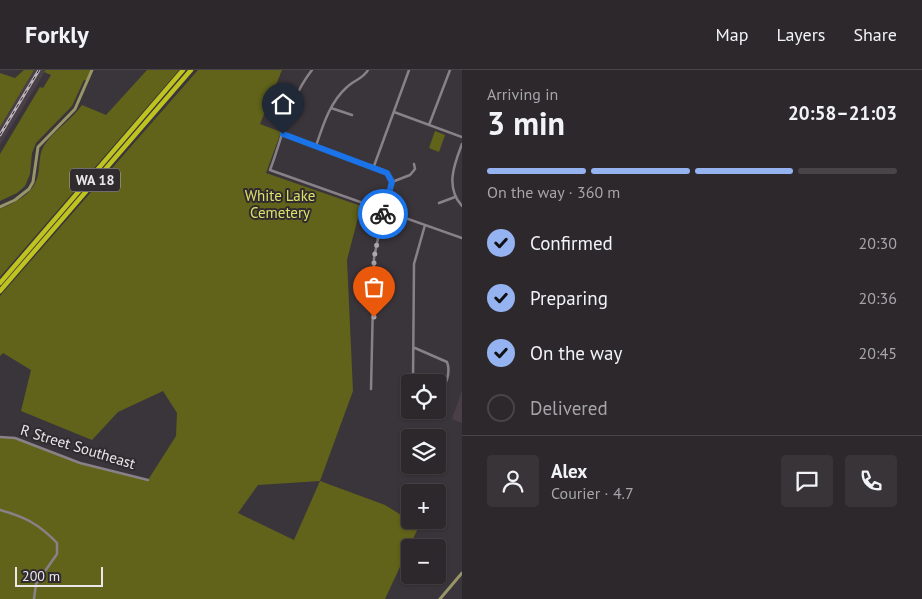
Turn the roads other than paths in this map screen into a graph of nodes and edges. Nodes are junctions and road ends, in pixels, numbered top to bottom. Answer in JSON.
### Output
{"nodes":[{"id":1,"x":92,"y":70,"type":"edge"},
{"id":2,"x":183,"y":70,"type":"edge"},
{"id":3,"x":191,"y":70,"type":"edge"},
{"id":4,"x":312,"y":70,"type":"edge"},
{"id":5,"x":368,"y":70,"type":"edge"},
{"id":6,"x":409,"y":70,"type":"edge"},
{"id":7,"x":450,"y":70,"type":"edge"},
{"id":8,"x":331,"y":108,"type":"junction"},
{"id":9,"x":394,"y":112,"type":"junction"},
{"id":10,"x":352,"y":115,"type":"dead end"},
{"id":11,"x":428,"y":125,"type":"junction"},
{"id":12,"x":283,"y":134,"type":"junction"},
{"id":13,"x":462,"y":137,"type":"edge"},
{"id":14,"x":462,"y":144,"type":"edge"},
{"id":15,"x":316,"y":146,"type":"junction"},
{"id":16,"x":414,"y":164,"type":"dead end"},
{"id":17,"x":374,"y":166,"type":"junction"},
{"id":18,"x":392,"y":182,"type":"junction"},
{"id":19,"x":455,"y":196,"type":"junction"},
{"id":20,"x":439,"y":203,"type":"dead end"},
{"id":21,"x":462,"y":206,"type":"edge"},
{"id":22,"x":0,"y":207,"type":"edge"},
{"id":23,"x":384,"y":210,"type":"junction"},
{"id":24,"x":426,"y":225,"type":"junction"},
{"id":25,"x":462,"y":238,"type":"edge"},
{"id":26,"x":0,"y":283,"type":"edge"},
{"id":27,"x":0,"y":291,"type":"edge"},
{"id":28,"x":415,"y":348,"type":"junction"},
{"id":29,"x":413,"y":374,"type":"edge"},
{"id":30,"x":446,"y":380,"type":"edge"},
{"id":31,"x":371,"y":389,"type":"dead end"},
{"id":32,"x":0,"y":437,"type":"edge"},
{"id":33,"x":148,"y":480,"type":"dead end"},
{"id":34,"x":0,"y":510,"type":"edge"},
{"id":35,"x":462,"y":572,"type":"edge"},
{"id":36,"x":34,"y":599,"type":"edge"},
{"id":37,"x":440,"y":599,"type":"edge"}],
"edges":[{"from":1,"to":22,"type":"main road"},
{"from":2,"to":26,"type":"highway","number":"WA 18"},
{"from":3,"to":27,"type":"highway","number":"WA 18"},
{"from":4,"to":12,"type":"street"},
{"from":5,"to":8,"type":"street"},
{"from":6,"to":9,"type":"street"},
{"from":7,"to":11,"type":"street"},
{"from":8,"to":10,"type":"street"},
{"from":8,"to":15,"type":"street"},
{"from":9,"to":11,"type":"street"},
{"from":9,"to":17,"type":"street"},
{"from":11,"to":13,"type":"street"},
{"from":12,"to":15,"type":"street"},
{"from":12,"to":23,"type":"street"},
{"from":14,"to":19,"type":"street"},
{"from":15,"to":17,"type":"street"},
{"from":16,"to":18,"type":"street"},
{"from":17,"to":18,"type":"street"},
{"from":18,"to":23,"type":"street"},
{"from":19,"to":20,"type":"street"},
{"from":19,"to":21,"type":"street"},
{"from":23,"to":24,"type":"street"},
{"from":23,"to":31,"type":"street"},
{"from":24,"to":25,"type":"street"},
{"from":24,"to":28,"type":"street"},
{"from":28,"to":29,"type":"street"},
{"from":28,"to":30,"type":"street"},
{"from":32,"to":33,"type":"street","name":"R Street Southeast"},
{"from":34,"to":36,"type":"street"},
{"from":35,"to":37,"type":"main road"}]}
